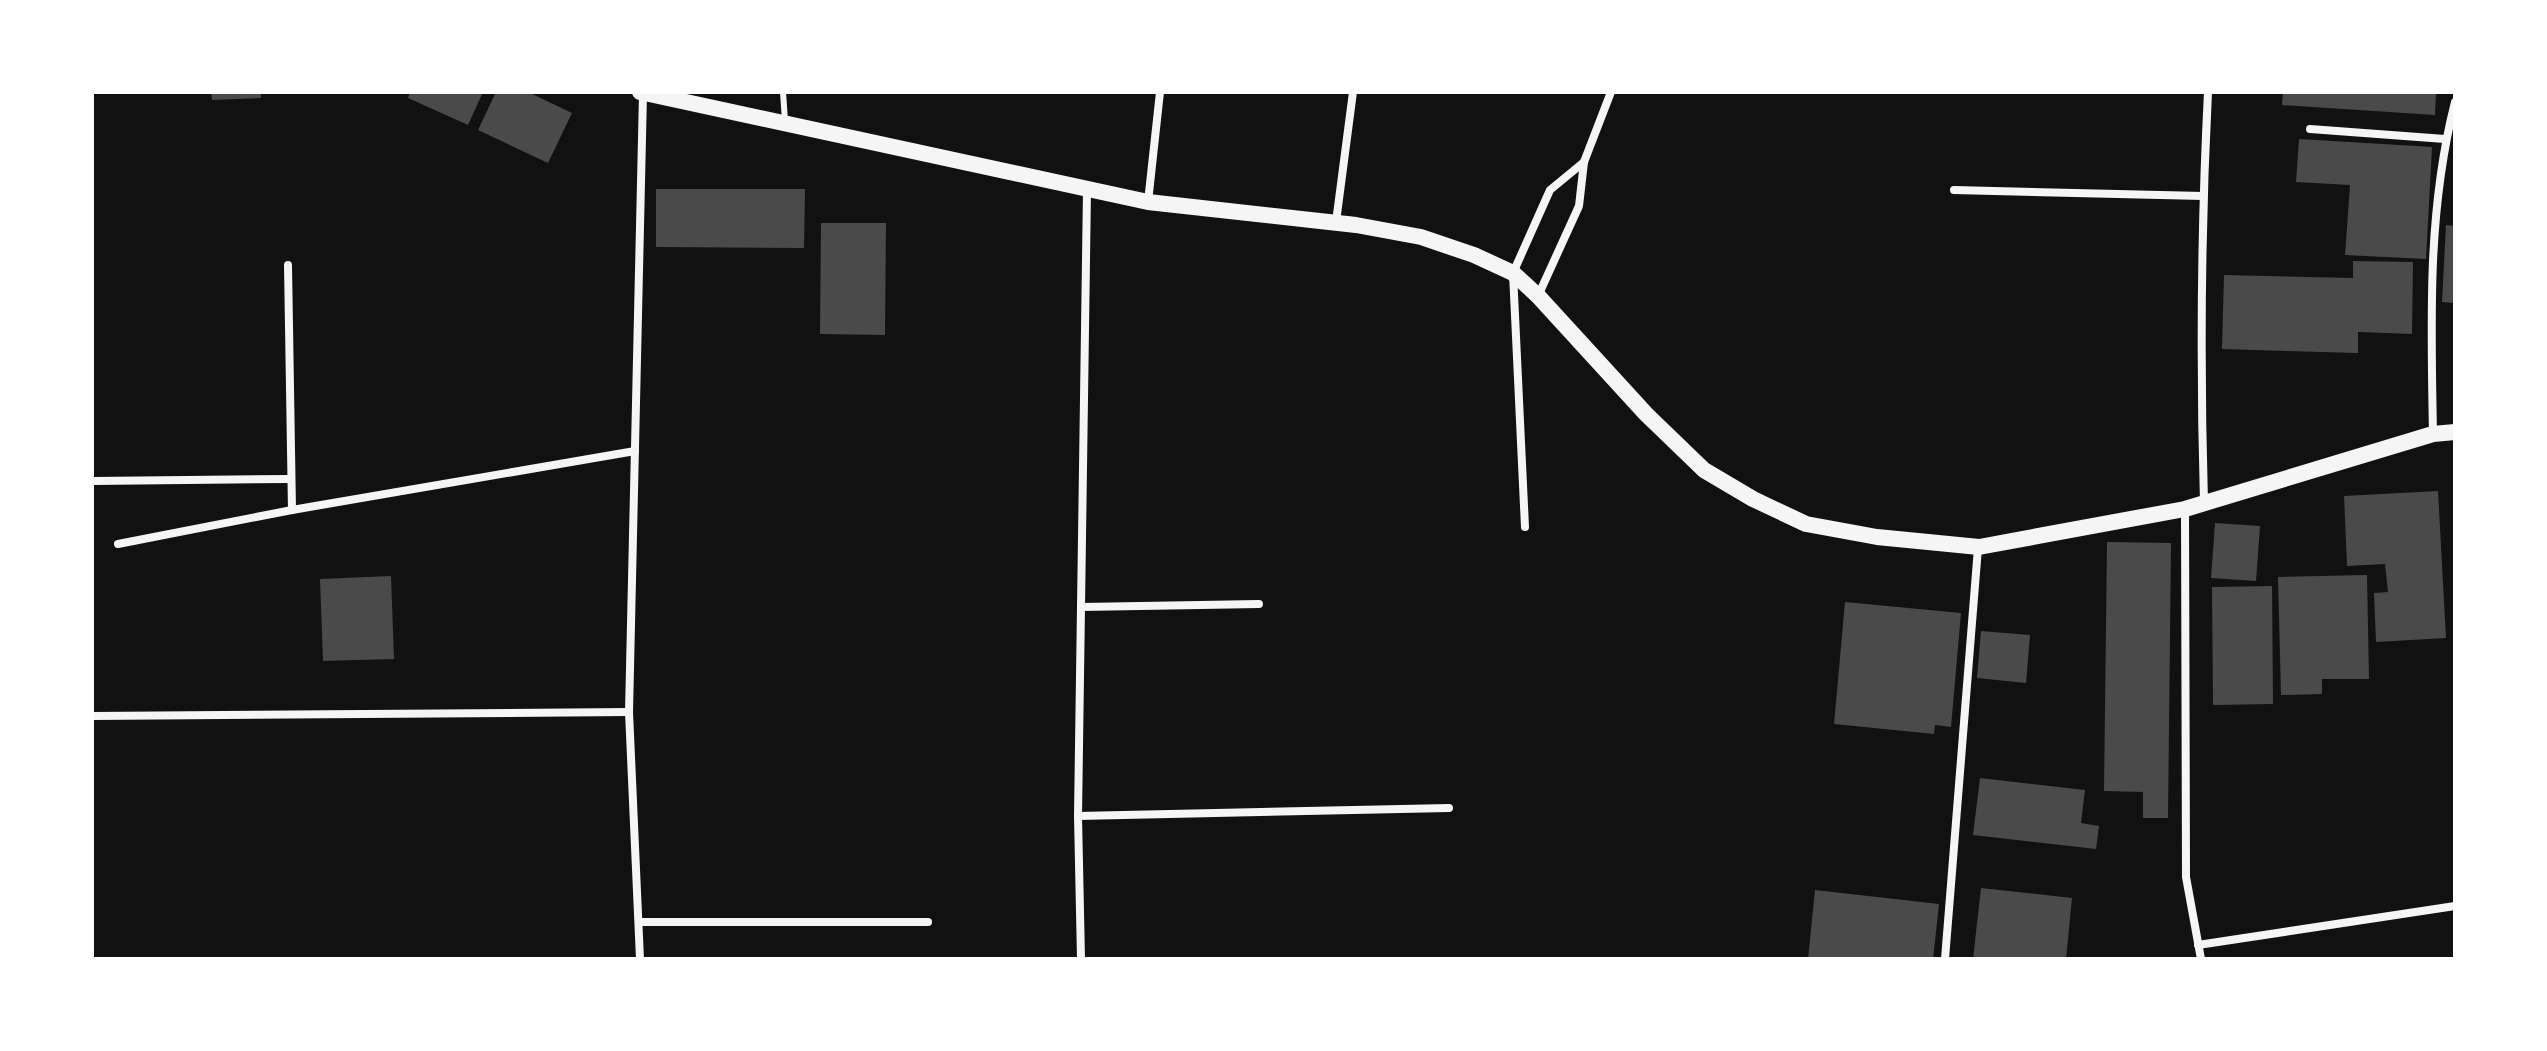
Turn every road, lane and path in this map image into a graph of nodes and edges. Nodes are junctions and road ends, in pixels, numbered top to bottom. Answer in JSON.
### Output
{"nodes":[{"id":1,"x":783,"y":92,"type":"edge"},
{"id":2,"x":1160,"y":92,"type":"edge"},
{"id":3,"x":1353,"y":92,"type":"edge"},
{"id":4,"x":1611,"y":92,"type":"edge"},
{"id":5,"x":2208,"y":92,"type":"edge"},
{"id":6,"x":641,"y":93,"type":"edge"},
{"id":7,"x":2455,"y":102,"type":"edge"},
{"id":8,"x":785,"y":125,"type":"junction"},
{"id":9,"x":2310,"y":129,"type":"dead end"},
{"id":10,"x":2445,"y":139,"type":"junction"},
{"id":11,"x":1584,"y":162,"type":"junction"},
{"id":12,"x":1087,"y":190,"type":"junction"},
{"id":13,"x":1954,"y":190,"type":"dead end"},
{"id":14,"x":2203,"y":196,"type":"junction"},
{"id":15,"x":1148,"y":202,"type":"junction"},
{"id":16,"x":1335,"y":223,"type":"junction"},
{"id":17,"x":288,"y":265,"type":"dead end"},
{"id":18,"x":1513,"y":273,"type":"junction"},
{"id":19,"x":1538,"y":296,"type":"junction"},
{"id":20,"x":2455,"y":432,"type":"edge"},
{"id":21,"x":2433,"y":434,"type":"junction"},
{"id":22,"x":635,"y":451,"type":"junction"},
{"id":23,"x":290,"y":479,"type":"junction"},
{"id":24,"x":92,"y":481,"type":"edge"},
{"id":25,"x":2204,"y":504,"type":"junction"},
{"id":26,"x":2185,"y":509,"type":"junction"},
{"id":27,"x":292,"y":510,"type":"junction"},
{"id":28,"x":1525,"y":527,"type":"dead end"},
{"id":29,"x":118,"y":544,"type":"dead end"},
{"id":30,"x":1979,"y":547,"type":"junction"},
{"id":31,"x":1259,"y":604,"type":"dead end"},
{"id":32,"x":1081,"y":607,"type":"junction"},
{"id":33,"x":629,"y":712,"type":"junction"},
{"id":34,"x":92,"y":716,"type":"edge"},
{"id":35,"x":1449,"y":808,"type":"dead end"},
{"id":36,"x":1078,"y":816,"type":"junction"},
{"id":37,"x":2455,"y":906,"type":"edge"},
{"id":38,"x":639,"y":922,"type":"junction"},
{"id":39,"x":928,"y":922,"type":"dead end"},
{"id":40,"x":2198,"y":945,"type":"junction"},
{"id":41,"x":640,"y":959,"type":"edge"},
{"id":42,"x":1081,"y":959,"type":"edge"},
{"id":43,"x":1945,"y":959,"type":"edge"},
{"id":44,"x":2201,"y":959,"type":"edge"}],
"edges":[{"from":1,"to":8,"type":"lane"},
{"from":2,"to":15,"type":"street"},
{"from":3,"to":16,"type":"street"},
{"from":4,"to":11,"type":"street"},
{"from":5,"to":14,"type":"street"},
{"from":6,"to":8,"type":"main road"},
{"from":6,"to":22,"type":"street"},
{"from":7,"to":10,"type":"street"},
{"from":8,"to":12,"type":"main road"},
{"from":9,"to":10,"type":"street"},
{"from":10,"to":21,"type":"street"},
{"from":11,"to":18,"type":"street"},
{"from":11,"to":19,"type":"street"},
{"from":12,"to":15,"type":"main road"},
{"from":12,"to":32,"type":"street"},
{"from":13,"to":14,"type":"street"},
{"from":14,"to":25,"type":"street"},
{"from":15,"to":16,"type":"main road"},
{"from":16,"to":18,"type":"main road"},
{"from":17,"to":23,"type":"street"},
{"from":18,"to":19,"type":"main road"},
{"from":18,"to":28,"type":"street"},
{"from":19,"to":30,"type":"main road"},
{"from":20,"to":21,"type":"main road"},
{"from":21,"to":25,"type":"main road"},
{"from":22,"to":27,"type":"street"},
{"from":22,"to":33,"type":"street"},
{"from":23,"to":24,"type":"street"},
{"from":23,"to":27,"type":"street"},
{"from":25,"to":26,"type":"main road"},
{"from":26,"to":30,"type":"main road"},
{"from":26,"to":40,"type":"street"},
{"from":27,"to":29,"type":"street"},
{"from":30,"to":43,"type":"street"},
{"from":31,"to":32,"type":"street"},
{"from":32,"to":36,"type":"street"},
{"from":33,"to":34,"type":"street"},
{"from":33,"to":38,"type":"street"},
{"from":35,"to":36,"type":"street"},
{"from":36,"to":42,"type":"street"},
{"from":37,"to":40,"type":"street"},
{"from":38,"to":39,"type":"street"},
{"from":38,"to":41,"type":"street"},
{"from":40,"to":44,"type":"street"}]}
